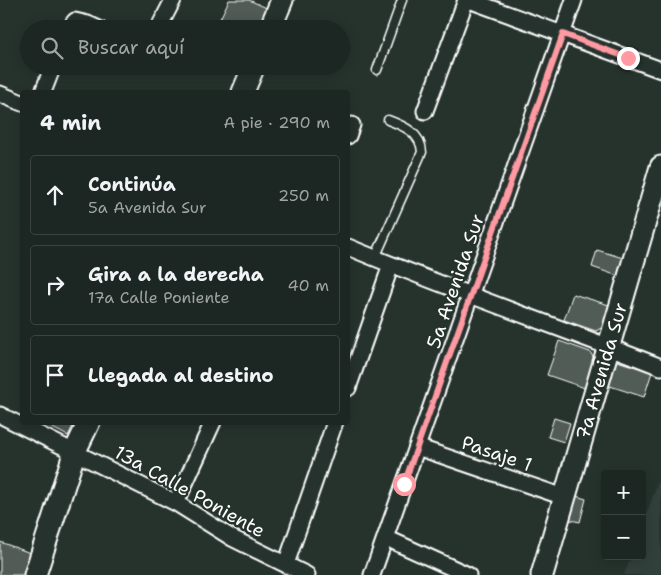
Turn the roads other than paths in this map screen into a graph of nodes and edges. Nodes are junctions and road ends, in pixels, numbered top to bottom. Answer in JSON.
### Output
{"nodes":[{"id":1,"x":173,"y":0,"type":"edge"},
{"id":2,"x":282,"y":0,"type":"edge"},
{"id":3,"x":402,"y":0,"type":"edge"},
{"id":4,"x":468,"y":0,"type":"edge"},
{"id":5,"x":574,"y":0,"type":"edge"},
{"id":6,"x":163,"y":20,"type":"edge"},
{"id":7,"x":274,"y":20,"type":"edge"},
{"id":8,"x":563,"y":34,"type":"junction"},
{"id":9,"x":377,"y":70,"type":"dead end"},
{"id":10,"x":661,"y":70,"type":"edge"},
{"id":11,"x":50,"y":75,"type":"edge"},
{"id":12,"x":250,"y":75,"type":"edge"},
{"id":13,"x":44,"y":90,"type":"edge"},
{"id":14,"x":244,"y":90,"type":"edge"},
{"id":15,"x":0,"y":94,"type":"edge"},
{"id":16,"x":20,"y":102,"type":"edge"},
{"id":17,"x":426,"y":111,"type":"dead end"},
{"id":18,"x":388,"y":120,"type":"dead end"},
{"id":19,"x":661,"y":167,"type":"edge"},
{"id":20,"x":350,"y":247,"type":"edge"},
{"id":21,"x":376,"y":258,"type":"junction"},
{"id":22,"x":391,"y":265,"type":"junction"},
{"id":23,"x":470,"y":296,"type":"junction"},
{"id":24,"x":608,"y":346,"type":"junction"},
{"id":25,"x":661,"y":367,"type":"edge"},
{"id":26,"x":350,"y":382,"type":"edge"},
{"id":27,"x":0,"y":415,"type":"edge"},
{"id":28,"x":20,"y":425,"type":"edge"},
{"id":29,"x":21,"y":425,"type":"edge"},
{"id":30,"x":88,"y":425,"type":"edge"},
{"id":31,"x":212,"y":425,"type":"edge"},
{"id":32,"x":334,"y":425,"type":"edge"},
{"id":33,"x":417,"y":447,"type":"junction"},
{"id":34,"x":75,"y":451,"type":"junction"},
{"id":35,"x":564,"y":497,"type":"junction"},
{"id":36,"x":176,"y":503,"type":"junction"},
{"id":37,"x":386,"y":538,"type":"junction"},
{"id":38,"x":286,"y":564,"type":"junction"},
{"id":39,"x":35,"y":575,"type":"edge"},
{"id":40,"x":307,"y":575,"type":"edge"},
{"id":41,"x":372,"y":575,"type":"edge"},
{"id":42,"x":468,"y":575,"type":"edge"},
{"id":43,"x":542,"y":575,"type":"edge"}],
"edges":[{"from":1,"to":6,"type":"street"},
{"from":2,"to":7,"type":"main road"},
{"from":3,"to":9,"type":"lane"},
{"from":4,"to":8,"type":"street"},
{"from":4,"to":17,"type":"street"},
{"from":5,"to":8,"type":"street","name":"5a Avenida Sur"},
{"from":8,"to":10,"type":"street"},
{"from":8,"to":23,"type":"street","name":"5a Avenida Sur"},
{"from":11,"to":13,"type":"street"},
{"from":12,"to":14,"type":"main road"},
{"from":15,"to":16,"type":"street"},
{"from":18,"to":21,"type":"lane"},
{"from":19,"to":24,"type":"main road","name":"7a Avenida Sur"},
{"from":20,"to":21,"type":"street"},
{"from":21,"to":22,"type":"street"},
{"from":22,"to":23,"type":"street"},
{"from":22,"to":26,"type":"street"},
{"from":23,"to":24,"type":"street"},
{"from":23,"to":33,"type":"street","name":"5a Avenida Sur"},
{"from":24,"to":25,"type":"street"},
{"from":24,"to":35,"type":"main road","name":"7a Avenida Sur"},
{"from":27,"to":28,"type":"street","name":"13a Calle Poniente"},
{"from":29,"to":34,"type":"street","name":"13a Calle Poniente"},
{"from":30,"to":34,"type":"main road"},
{"from":31,"to":36,"type":"street"},
{"from":32,"to":38,"type":"street"},
{"from":33,"to":35,"type":"street","name":"Pasaje 1"},
{"from":33,"to":37,"type":"street","name":"5a Avenida Sur"},
{"from":34,"to":36,"type":"street","name":"13a Calle Poniente"},
{"from":34,"to":39,"type":"main road"},
{"from":35,"to":43,"type":"main road","name":"7a Avenida Sur"},
{"from":36,"to":38,"type":"street","name":"13a Calle Poniente"},
{"from":37,"to":41,"type":"street","name":"5a Avenida Sur"},
{"from":37,"to":42,"type":"street"},
{"from":38,"to":40,"type":"street","name":"13a Calle Poniente"}]}
